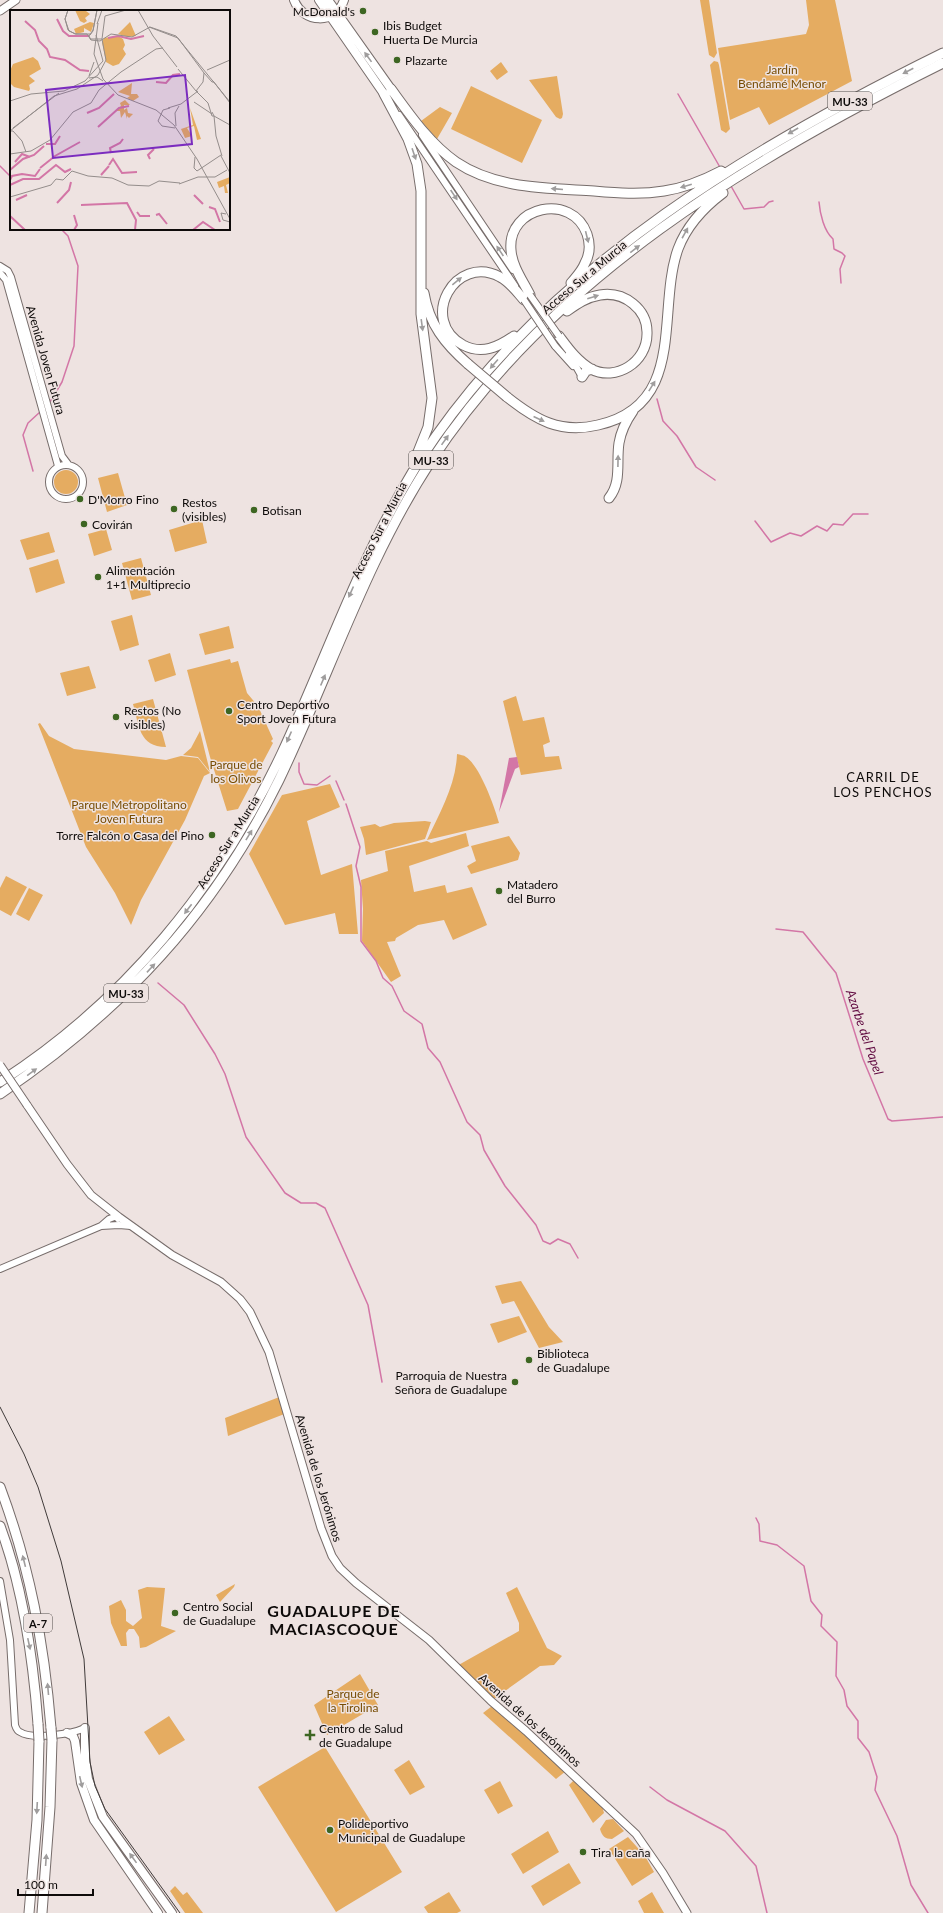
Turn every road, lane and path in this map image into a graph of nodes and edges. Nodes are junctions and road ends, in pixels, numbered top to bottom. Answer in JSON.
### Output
{"nodes":[{"id":1,"x":16,"y":0,"type":"edge"},
{"id":2,"x":294,"y":0,"type":"edge"},
{"id":3,"x":319,"y":0,"type":"edge"},
{"id":4,"x":328,"y":0,"type":"edge"},
{"id":5,"x":344,"y":0,"type":"edge"},
{"id":6,"x":0,"y":11,"type":"edge"},
{"id":7,"x":333,"y":14,"type":"junction"},
{"id":8,"x":943,"y":54,"type":"edge"},
{"id":9,"x":943,"y":63,"type":"edge"},
{"id":10,"x":388,"y":91,"type":"junction"},
{"id":11,"x":759,"y":151,"type":"junction"},
{"id":12,"x":770,"y":158,"type":"junction"},
{"id":13,"x":422,"y":244,"type":"junction"},
{"id":14,"x":0,"y":266,"type":"edge"},
{"id":15,"x":0,"y":272,"type":"edge"},
{"id":16,"x":564,"y":293,"type":"junction"},
{"id":17,"x":527,"y":298,"type":"junction"},
{"id":18,"x":530,"y":325,"type":"junction"},
{"id":19,"x":559,"y":336,"type":"junction"},
{"id":20,"x":507,"y":364,"type":"junction"},
{"id":21,"x":592,"y":370,"type":"junction"},
{"id":22,"x":582,"y":377,"type":"junction"},
{"id":23,"x":637,"y":405,"type":"junction"},
{"id":24,"x":68,"y":464,"type":"junction"},
{"id":25,"x":58,"y":466,"type":"junction"},
{"id":26,"x":609,"y":498,"type":"dead end"},
{"id":27,"x":362,"y":568,"type":"junction"},
{"id":28,"x":0,"y":1065,"type":"edge"},
{"id":29,"x":0,"y":1082,"type":"edge"},
{"id":30,"x":0,"y":1094,"type":"edge"},
{"id":31,"x":104,"y":1206,"type":"junction"},
{"id":32,"x":117,"y":1216,"type":"junction"},
{"id":33,"x":103,"y":1224,"type":"junction"},
{"id":34,"x":114,"y":1225,"type":"junction"},
{"id":35,"x":131,"y":1226,"type":"junction"},
{"id":36,"x":0,"y":1269,"type":"edge"},
{"id":37,"x":0,"y":1487,"type":"edge"},
{"id":38,"x":0,"y":1525,"type":"edge"},
{"id":39,"x":0,"y":1581,"type":"edge"},
{"id":40,"x":82,"y":1729,"type":"junction"},
{"id":41,"x":68,"y":1733,"type":"junction"},
{"id":42,"x":78,"y":1763,"type":"junction"},
{"id":43,"x":29,"y":1913,"type":"edge"},
{"id":44,"x":42,"y":1913,"type":"edge"},
{"id":45,"x":158,"y":1913,"type":"edge"},
{"id":46,"x":172,"y":1913,"type":"edge"},
{"id":47,"x":687,"y":1913,"type":"edge"}],
"edges":[{"from":1,"to":6,"type":"main road"},
{"from":2,"to":7,"type":"main road"},
{"from":3,"to":7,"type":"main road"},
{"from":4,"to":7,"type":"main road"},
{"from":5,"to":7,"type":"main road"},
{"from":7,"to":10,"type":"main road"},
{"from":8,"to":11,"type":"highway","name":"Acceso Sur a Murcia","number":"MU-33","one_way":true},
{"from":9,"to":12,"type":"highway","name":"Acceso Sur a Murcia","number":"MU-33"},
{"from":11,"to":10,"type":"highway","one_way":true},
{"from":10,"to":13,"type":"highway","one_way":true},
{"from":10,"to":17,"type":"street"},
{"from":11,"to":16,"type":"highway","name":"Acceso Sur a Murcia","number":"MU-33"},
{"from":20,"to":12,"type":"highway","name":"Acceso Sur a Murcia","number":"MU-33","one_way":true},
{"from":23,"to":12,"type":"highway","one_way":true},
{"from":13,"to":23,"type":"highway","one_way":true,"bridge":true},
{"from":13,"to":27,"type":"highway","one_way":true},
{"from":14,"to":24,"type":"street","name":"Avenida Joven Futura"},
{"from":15,"to":25,"type":"street","name":"Avenida Joven Futura"},
{"from":17,"to":16,"type":"highway","one_way":true},
{"from":16,"to":18,"type":"highway","name":"Acceso Sur a Murcia","number":"MU-33"},
{"from":18,"to":17,"type":"highway","one_way":true},
{"from":17,"to":19,"type":"street","bridge":true},
{"from":17,"to":22,"type":"street","bridge":true},
{"from":18,"to":27,"type":"highway","name":"Acceso Sur a Murcia","number":"MU-33","one_way":true},
{"from":19,"to":21,"type":"highway"},
{"from":19,"to":22,"type":"street"},
{"from":20,"to":21,"type":"highway","one_way":true},
{"from":30,"to":20,"type":"highway","name":"Acceso Sur a Murcia","number":"MU-33","one_way":true},
{"from":21,"to":22,"type":"highway"},
{"from":26,"to":23,"type":"highway","one_way":true},
{"from":24,"to":25,"type":"street"},
{"from":24,"to":25,"type":"street"},
{"from":27,"to":29,"type":"highway","name":"Acceso Sur a Murcia","number":"MU-33","one_way":true},
{"from":28,"to":31,"type":"main road","name":"Avenida de los Jerónimos","bridge":true},
{"from":31,"to":32,"type":"main road","name":"Avenida de los Jerónimos"},
{"from":31,"to":33,"type":"street"},
{"from":32,"to":33,"type":"street"},
{"from":32,"to":34,"type":"street"},
{"from":32,"to":35,"type":"main road","name":"Avenida de los Jerónimos"},
{"from":33,"to":34,"type":"street"},
{"from":33,"to":36,"type":"street"},
{"from":34,"to":35,"type":"street"},
{"from":35,"to":47,"type":"main road","name":"Avenida de los Jerónimos"},
{"from":44,"to":37,"type":"highway","number":"A-7","one_way":true,"bridge":true},
{"from":38,"to":43,"type":"highway","number":"A-7","one_way":true,"bridge":true},
{"from":39,"to":41,"type":"street"},
{"from":40,"to":41,"type":"street"},
{"from":40,"to":42,"type":"main road"},
{"from":46,"to":40,"type":"main road","one_way":true},
{"from":41,"to":42,"type":"main road"},
{"from":42,"to":45,"type":"main road","one_way":true}]}
